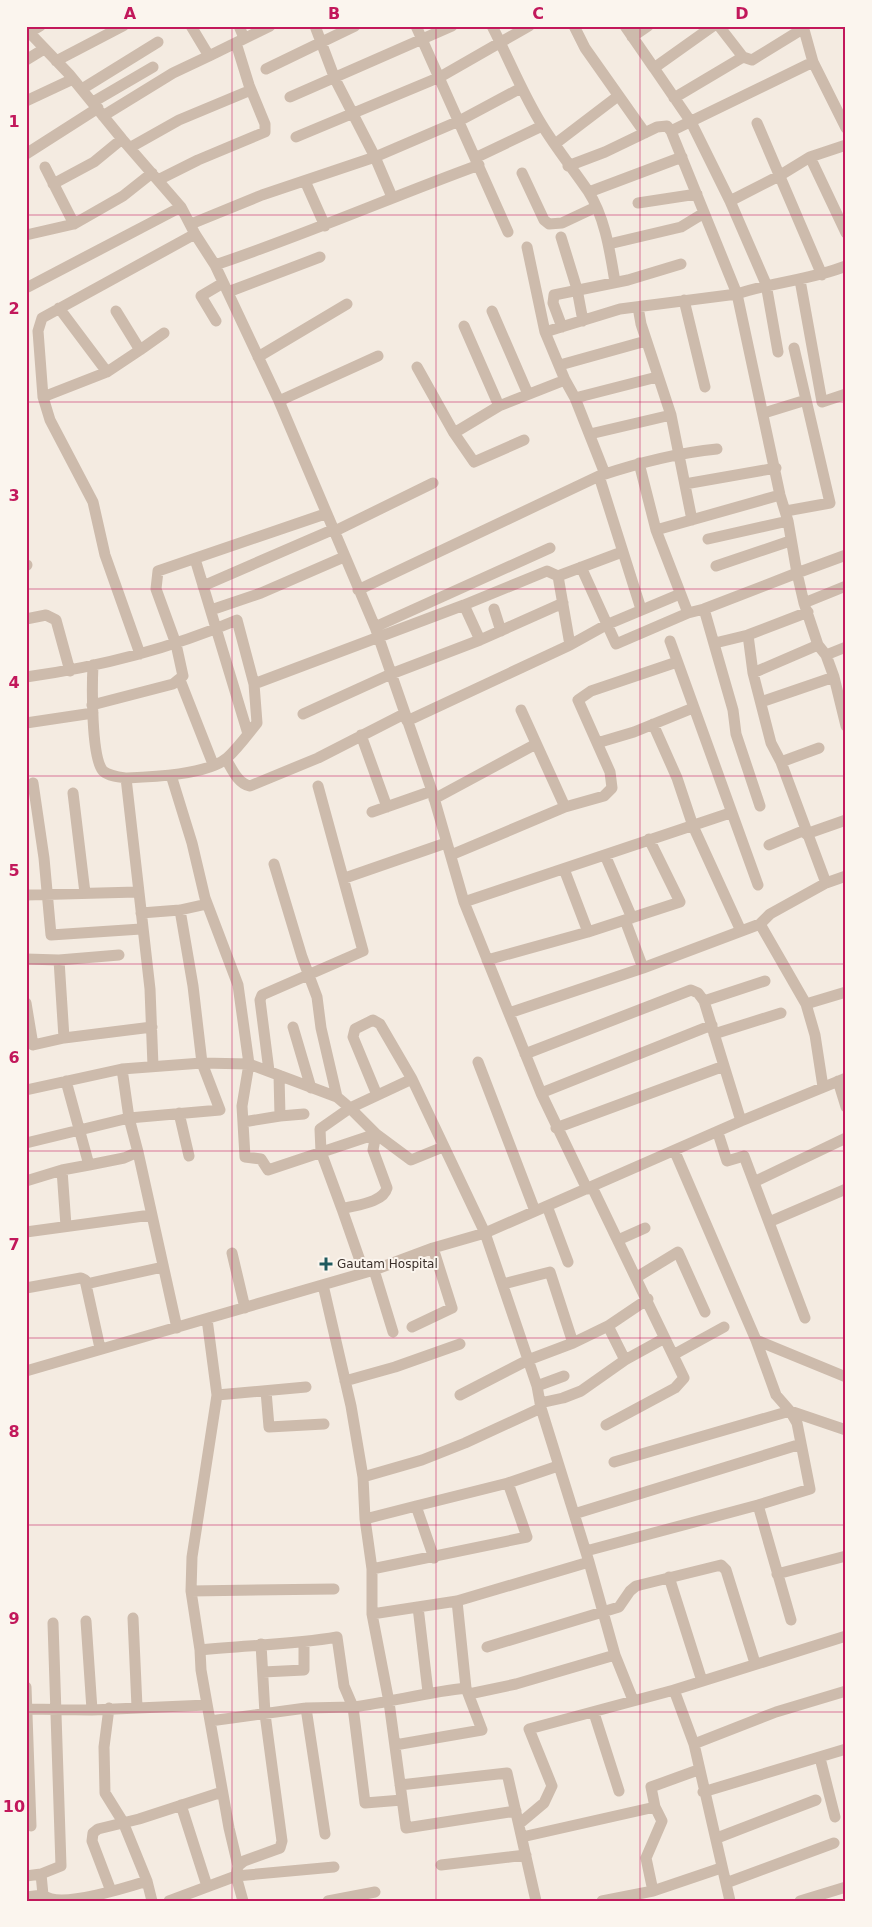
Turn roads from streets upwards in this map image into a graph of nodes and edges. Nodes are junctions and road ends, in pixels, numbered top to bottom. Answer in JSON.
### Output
{"nodes":[{"id":1,"x":40,"y":26,"type":"edge"},
{"id":2,"x":123,"y":26,"type":"edge"},
{"id":3,"x":191,"y":26,"type":"edge"},
{"id":4,"x":238,"y":26,"type":"edge"},
{"id":5,"x":315,"y":26,"type":"edge"},
{"id":6,"x":355,"y":26,"type":"edge"},
{"id":7,"x":416,"y":26,"type":"edge"},
{"id":8,"x":452,"y":26,"type":"edge"},
{"id":9,"x":492,"y":26,"type":"edge"},
{"id":10,"x":529,"y":26,"type":"edge"},
{"id":11,"x":574,"y":26,"type":"edge"},
{"id":12,"x":625,"y":26,"type":"edge"},
{"id":13,"x":648,"y":26,"type":"edge"},
{"id":14,"x":714,"y":26,"type":"edge"},
{"id":15,"x":719,"y":26,"type":"edge"},
{"id":16,"x":266,"y":27,"type":"edge"},
{"id":17,"x":804,"y":27,"type":"edge"},
{"id":18,"x":27,"y":31,"type":"edge"},
{"id":19,"x":632,"y":37,"type":"junction"},
{"id":20,"x":423,"y":40,"type":"junction"},
{"id":21,"x":240,"y":41,"type":"junction"},
{"id":22,"x":158,"y":42,"type":"dead end"},
{"id":23,"x":501,"y":42,"type":"junction"},
{"id":24,"x":322,"y":43,"type":"junction"},
{"id":25,"x":44,"y":49,"type":"junction"},
{"id":26,"x":209,"y":56,"type":"junction"},
{"id":27,"x":743,"y":57,"type":"junction"},
{"id":28,"x":26,"y":60,"type":"edge"},
{"id":29,"x":56,"y":61,"type":"junction"},
{"id":30,"x":813,"y":62,"type":"junction"},
{"id":31,"x":154,"y":67,"type":"dead end"},
{"id":32,"x":654,"y":68,"type":"junction"},
{"id":33,"x":266,"y":69,"type":"dead end"},
{"id":34,"x":440,"y":78,"type":"junction"},
{"id":35,"x":73,"y":79,"type":"junction"},
{"id":36,"x":335,"y":79,"type":"junction"},
{"id":37,"x":521,"y":88,"type":"junction"},
{"id":38,"x":82,"y":89,"type":"junction"},
{"id":39,"x":251,"y":90,"type":"junction"},
{"id":40,"x":618,"y":96,"type":"junction"},
{"id":41,"x":290,"y":97,"type":"dead end"},
{"id":42,"x":674,"y":98,"type":"junction"},
{"id":43,"x":26,"y":101,"type":"edge"},
{"id":44,"x":98,"y":108,"type":"junction"},
{"id":45,"x":354,"y":115,"type":"junction"},
{"id":46,"x":459,"y":121,"type":"junction"},
{"id":47,"x":691,"y":122,"type":"junction"},
{"id":48,"x":757,"y":123,"type":"dead end"},
{"id":49,"x":542,"y":126,"type":"junction"},
{"id":50,"x":846,"y":128,"type":"edge"},
{"id":51,"x":670,"y":131,"type":"junction"},
{"id":52,"x":645,"y":133,"type":"junction"},
{"id":53,"x":296,"y":137,"type":"dead end"},
{"id":54,"x":122,"y":140,"type":"junction"},
{"id":55,"x":555,"y":144,"type":"junction"},
{"id":56,"x":846,"y":145,"type":"edge"},
{"id":57,"x":131,"y":147,"type":"junction"},
{"id":58,"x":26,"y":154,"type":"edge"},
{"id":59,"x":375,"y":157,"type":"junction"},
{"id":60,"x":810,"y":157,"type":"junction"},
{"id":61,"x":682,"y":158,"type":"junction"},
{"id":62,"x":477,"y":161,"type":"junction"},
{"id":63,"x":568,"y":166,"type":"junction"},
{"id":64,"x":45,"y":167,"type":"dead end"},
{"id":65,"x":522,"y":173,"type":"dead end"},
{"id":66,"x":779,"y":176,"type":"junction"},
{"id":67,"x":155,"y":177,"type":"junction"},
{"id":68,"x":305,"y":181,"type":"junction"},
{"id":69,"x":53,"y":184,"type":"junction"},
{"id":70,"x":588,"y":192,"type":"junction"},
{"id":71,"x":697,"y":194,"type":"junction"},
{"id":72,"x":392,"y":197,"type":"junction"},
{"id":73,"x":730,"y":201,"type":"junction"},
{"id":74,"x":638,"y":202,"type":"dead end"},
{"id":75,"x":596,"y":206,"type":"junction"},
{"id":76,"x":181,"y":207,"type":"junction"},
{"id":77,"x":704,"y":213,"type":"junction"},
{"id":78,"x":74,"y":224,"type":"junction"},
{"id":79,"x":844,"y":225,"type":"edge"},
{"id":80,"x":325,"y":226,"type":"junction"},
{"id":81,"x":193,"y":229,"type":"junction"},
{"id":82,"x":508,"y":232,"type":"dead end"},
{"id":83,"x":26,"y":235,"type":"edge"},
{"id":84,"x":561,"y":237,"type":"dead end"},
{"id":85,"x":608,"y":244,"type":"junction"},
{"id":86,"x":527,"y":247,"type":"dead end"},
{"id":87,"x":320,"y":257,"type":"dead end"},
{"id":88,"x":215,"y":264,"type":"junction"},
{"id":89,"x":681,"y":264,"type":"dead end"},
{"id":90,"x":846,"y":266,"type":"edge"},
{"id":91,"x":822,"y":275,"type":"junction"},
{"id":92,"x":800,"y":280,"type":"junction"},
{"id":93,"x":615,"y":282,"type":"junction"},
{"id":94,"x":766,"y":284,"type":"junction"},
{"id":95,"x":28,"y":287,"type":"dead end"},
{"id":96,"x":225,"y":288,"type":"junction"},
{"id":97,"x":577,"y":289,"type":"junction"},
{"id":98,"x":737,"y":294,"type":"junction"},
{"id":99,"x":684,"y":300,"type":"junction"},
{"id":100,"x":347,"y":304,"type":"dead end"},
{"id":101,"x":638,"y":306,"type":"junction"},
{"id":102,"x":59,"y":308,"type":"junction"},
{"id":103,"x":116,"y":311,"type":"dead end"},
{"id":104,"x":492,"y":312,"type":"dead end"},
{"id":105,"x":216,"y":321,"type":"dead end"},
{"id":106,"x":583,"y":321,"type":"junction"},
{"id":107,"x":464,"y":326,"type":"dead end"},
{"id":108,"x":562,"y":328,"type":"junction"},
{"id":109,"x":545,"y":332,"type":"junction"},
{"id":110,"x":164,"y":333,"type":"dead end"},
{"id":111,"x":646,"y":341,"type":"junction"},
{"id":112,"x":794,"y":348,"type":"dead end"},
{"id":113,"x":140,"y":350,"type":"junction"},
{"id":114,"x":778,"y":352,"type":"dead end"},
{"id":115,"x":378,"y":356,"type":"dead end"},
{"id":116,"x":258,"y":357,"type":"junction"},
{"id":117,"x":560,"y":365,"type":"junction"},
{"id":118,"x":417,"y":367,"type":"dead end"},
{"id":119,"x":107,"y":372,"type":"junction"},
{"id":120,"x":657,"y":377,"type":"junction"},
{"id":121,"x":565,"y":380,"type":"junction"},
{"id":122,"x":705,"y":387,"type":"dead end"},
{"id":123,"x":528,"y":394,"type":"junction"},
{"id":124,"x":846,"y":394,"type":"edge"},
{"id":125,"x":43,"y":397,"type":"junction"},
{"id":126,"x":575,"y":398,"type":"junction"},
{"id":127,"x":806,"y":400,"type":"junction"},
{"id":128,"x":279,"y":401,"type":"junction"},
{"id":129,"x":499,"y":406,"type":"junction"},
{"id":130,"x":764,"y":413,"type":"junction"},
{"id":131,"x":671,"y":415,"type":"junction"},
{"id":132,"x":454,"y":433,"type":"junction"},
{"id":133,"x":590,"y":434,"type":"junction"},
{"id":134,"x":524,"y":440,"type":"dead end"},
{"id":135,"x":717,"y":449,"type":"dead end"},
{"id":136,"x":680,"y":453,"type":"junction"},
{"id":137,"x":639,"y":463,"type":"junction"},
{"id":138,"x":776,"y":468,"type":"junction"},
{"id":139,"x":602,"y":475,"type":"junction"},
{"id":140,"x":433,"y":483,"type":"dead end"},
{"id":141,"x":685,"y":484,"type":"junction"},
{"id":142,"x":780,"y":494,"type":"junction"},
{"id":143,"x":325,"y":514,"type":"junction"},
{"id":144,"x":787,"y":516,"type":"junction"},
{"id":145,"x":692,"y":520,"type":"junction"},
{"id":146,"x":656,"y":530,"type":"junction"},
{"id":147,"x":332,"y":531,"type":"junction"},
{"id":148,"x":708,"y":539,"type":"dead end"},
{"id":149,"x":790,"y":541,"type":"junction"},
{"id":150,"x":550,"y":548,"type":"dead end"},
{"id":151,"x":622,"y":552,"type":"junction"},
{"id":152,"x":846,"y":555,"type":"edge"},
{"id":153,"x":344,"y":558,"type":"junction"},
{"id":154,"x":195,"y":559,"type":"junction"},
{"id":155,"x":716,"y":566,"type":"dead end"},
{"id":156,"x":581,"y":567,"type":"junction"},
{"id":157,"x":796,"y":573,"type":"junction"},
{"id":158,"x":558,"y":576,"type":"junction"},
{"id":159,"x":203,"y":586,"type":"junction"},
{"id":160,"x":846,"y":586,"type":"edge"},
{"id":161,"x":358,"y":590,"type":"junction"},
{"id":162,"x":680,"y":594,"type":"junction"},
{"id":163,"x":563,"y":604,"type":"junction"},
{"id":164,"x":464,"y":605,"type":"junction"},
{"id":165,"x":806,"y":607,"type":"junction"},
{"id":166,"x":494,"y":609,"type":"dead end"},
{"id":167,"x":641,"y":609,"type":"junction"},
{"id":168,"x":704,"y":609,"type":"junction"},
{"id":169,"x":211,"y":610,"type":"junction"},
{"id":170,"x":688,"y":613,"type":"junction"},
{"id":171,"x":26,"y":619,"type":"edge"},
{"id":172,"x":606,"y":626,"type":"junction"},
{"id":173,"x":374,"y":627,"type":"junction"},
{"id":174,"x":216,"y":629,"type":"junction"},
{"id":175,"x":502,"y":631,"type":"junction"},
{"id":176,"x":748,"y":635,"type":"junction"},
{"id":177,"x":378,"y":639,"type":"junction"},
{"id":178,"x":480,"y":640,"type":"junction"},
{"id":179,"x":670,"y":641,"type":"dead end"},
{"id":180,"x":714,"y":643,"type":"junction"},
{"id":181,"x":176,"y":644,"type":"junction"},
{"id":182,"x":818,"y":644,"type":"junction"},
{"id":183,"x":570,"y":645,"type":"junction"},
{"id":184,"x":846,"y":647,"type":"edge"},
{"id":185,"x":140,"y":654,"type":"junction"},
{"id":186,"x":826,"y":655,"type":"junction"},
{"id":187,"x":677,"y":662,"type":"junction"},
{"id":188,"x":93,"y":665,"type":"junction"},
{"id":189,"x":70,"y":671,"type":"junction"},
{"id":190,"x":753,"y":673,"type":"junction"},
{"id":191,"x":392,"y":674,"type":"junction"},
{"id":192,"x":26,"y":677,"type":"edge"},
{"id":193,"x":834,"y":677,"type":"junction"},
{"id":194,"x":180,"y":680,"type":"junction"},
{"id":195,"x":254,"y":684,"type":"junction"},
{"id":196,"x":761,"y":702,"type":"junction"},
{"id":197,"x":693,"y":708,"type":"junction"},
{"id":198,"x":843,"y":708,"type":"edge"},
{"id":199,"x":92,"y":709,"type":"junction"},
{"id":200,"x":521,"y":710,"type":"dead end"},
{"id":201,"x":303,"y":714,"type":"dead end"},
{"id":202,"x":405,"y":718,"type":"junction"},
{"id":203,"x":26,"y":723,"type":"edge"},
{"id":204,"x":653,"y":724,"type":"junction"},
{"id":205,"x":846,"y":726,"type":"edge"},
{"id":206,"x":248,"y":734,"type":"junction"},
{"id":207,"x":361,"y":735,"type":"junction"},
{"id":208,"x":597,"y":743,"type":"junction"},
{"id":209,"x":536,"y":744,"type":"junction"},
{"id":210,"x":819,"y":748,"type":"dead end"},
{"id":211,"x":226,"y":759,"type":"junction"},
{"id":212,"x":781,"y":762,"type":"junction"},
{"id":213,"x":213,"y":764,"type":"junction"},
{"id":214,"x":171,"y":775,"type":"junction"},
{"id":215,"x":126,"y":778,"type":"junction"},
{"id":216,"x":33,"y":783,"type":"dead end"},
{"id":217,"x":318,"y":786,"type":"dead end"},
{"id":218,"x":73,"y":793,"type":"dead end"},
{"id":219,"x":433,"y":795,"type":"junction"},
{"id":220,"x":760,"y":806,"type":"dead end"},
{"id":221,"x":387,"y":807,"type":"junction"},
{"id":222,"x":566,"y":807,"type":"junction"},
{"id":223,"x":372,"y":812,"type":"dead end"},
{"id":224,"x":730,"y":813,"type":"junction"},
{"id":225,"x":846,"y":820,"type":"edge"},
{"id":226,"x":693,"y":826,"type":"junction"},
{"id":227,"x":805,"y":832,"type":"junction"},
{"id":228,"x":649,"y":839,"type":"junction"},
{"id":229,"x":446,"y":843,"type":"junction"},
{"id":230,"x":769,"y":845,"type":"dead end"},
{"id":231,"x":451,"y":855,"type":"junction"},
{"id":232,"x":605,"y":855,"type":"junction"},
{"id":233,"x":274,"y":864,"type":"dead end"},
{"id":234,"x":564,"y":869,"type":"junction"},
{"id":235,"x":846,"y":876,"type":"edge"},
{"id":236,"x":345,"y":878,"type":"junction"},
{"id":237,"x":826,"y":883,"type":"junction"},
{"id":238,"x":758,"y":885,"type":"dead end"},
{"id":239,"x":137,"y":892,"type":"junction"},
{"id":240,"x":85,"y":893,"type":"junction"},
{"id":241,"x":46,"y":894,"type":"junction"},
{"id":242,"x":26,"y":895,"type":"edge"},
{"id":243,"x":464,"y":902,"type":"junction"},
{"id":244,"x":207,"y":904,"type":"junction"},
{"id":245,"x":180,"y":910,"type":"junction"},
{"id":246,"x":141,"y":913,"type":"junction"},
{"id":247,"x":629,"y":919,"type":"junction"},
{"id":248,"x":760,"y":924,"type":"junction"},
{"id":249,"x":141,"y":929,"type":"junction"},
{"id":250,"x":741,"y":931,"type":"junction"},
{"id":251,"x":588,"y":932,"type":"junction"},
{"id":252,"x":119,"y":955,"type":"dead end"},
{"id":253,"x":26,"y":959,"type":"edge"},
{"id":254,"x":59,"y":960,"type":"junction"},
{"id":255,"x":487,"y":960,"type":"junction"},
{"id":256,"x":642,"y":968,"type":"junction"},
{"id":257,"x":309,"y":975,"type":"junction"},
{"id":258,"x":765,"y":981,"type":"dead end"},
{"id":259,"x":846,"y":992,"type":"edge"},
{"id":260,"x":704,"y":1001,"type":"junction"},
{"id":261,"x":26,"y":1002,"type":"edge"},
{"id":262,"x":806,"y":1004,"type":"junction"},
{"id":263,"x":509,"y":1013,"type":"junction"},
{"id":264,"x":781,"y":1013,"type":"dead end"},
{"id":265,"x":294,"y":1027,"type":"dead end"},
{"id":266,"x":152,"y":1028,"type":"junction"},
{"id":267,"x":713,"y":1030,"type":"junction"},
{"id":268,"x":64,"y":1038,"type":"junction"},
{"id":269,"x":29,"y":1046,"type":"edge"},
{"id":270,"x":525,"y":1054,"type":"junction"},
{"id":271,"x":478,"y":1062,"type":"dead end"},
{"id":272,"x":202,"y":1063,"type":"junction"},
{"id":273,"x":249,"y":1064,"type":"junction"},
{"id":274,"x":153,"y":1066,"type":"junction"},
{"id":275,"x":724,"y":1066,"type":"junction"},
{"id":276,"x":122,"y":1069,"type":"junction"},
{"id":277,"x":274,"y":1073,"type":"junction"},
{"id":278,"x":412,"y":1079,"type":"junction"},
{"id":279,"x":842,"y":1080,"type":"edge"},
{"id":280,"x":66,"y":1081,"type":"junction"},
{"id":281,"x":823,"y":1087,"type":"junction"},
{"id":282,"x":311,"y":1088,"type":"junction"},
{"id":283,"x":26,"y":1090,"type":"edge"},
{"id":284,"x":541,"y":1093,"type":"junction"},
{"id":285,"x":378,"y":1095,"type":"junction"},
{"id":286,"x":337,"y":1097,"type":"junction"},
{"id":287,"x":242,"y":1106,"type":"junction"},
{"id":288,"x":846,"y":1107,"type":"edge"},
{"id":289,"x":350,"y":1108,"type":"junction"},
{"id":290,"x":220,"y":1110,"type":"junction"},
{"id":291,"x":179,"y":1113,"type":"junction"},
{"id":292,"x":304,"y":1114,"type":"dead end"},
{"id":293,"x":280,"y":1116,"type":"junction"},
{"id":294,"x":130,"y":1118,"type":"junction"},
{"id":295,"x":741,"y":1121,"type":"junction"},
{"id":296,"x":243,"y":1122,"type":"junction"},
{"id":297,"x":556,"y":1128,"type":"junction"},
{"id":298,"x":80,"y":1131,"type":"junction"},
{"id":299,"x":718,"y":1132,"type":"junction"},
{"id":300,"x":376,"y":1134,"type":"junction"},
{"id":301,"x":846,"y":1138,"type":"edge"},
{"id":302,"x":26,"y":1143,"type":"edge"},
{"id":303,"x":443,"y":1147,"type":"junction"},
{"id":304,"x":138,"y":1152,"type":"junction"},
{"id":305,"x":321,"y":1152,"type":"junction"},
{"id":306,"x":675,"y":1152,"type":"junction"},
{"id":307,"x":189,"y":1156,"type":"dead end"},
{"id":308,"x":89,"y":1165,"type":"junction"},
{"id":309,"x":62,"y":1170,"type":"junction"},
{"id":310,"x":26,"y":1182,"type":"edge"},
{"id":311,"x":754,"y":1182,"type":"junction"},
{"id":312,"x":589,"y":1188,"type":"junction"},
{"id":313,"x":846,"y":1189,"type":"edge"},
{"id":314,"x":547,"y":1206,"type":"junction"},
{"id":315,"x":342,"y":1209,"type":"junction"},
{"id":316,"x":535,"y":1212,"type":"junction"},
{"id":317,"x":151,"y":1215,"type":"junction"},
{"id":318,"x":769,"y":1222,"type":"junction"},
{"id":319,"x":66,"y":1226,"type":"junction"},
{"id":320,"x":645,"y":1228,"type":"dead end"},
{"id":321,"x":26,"y":1232,"type":"edge"},
{"id":322,"x":485,"y":1233,"type":"junction"},
{"id":323,"x":618,"y":1240,"type":"junction"},
{"id":324,"x":433,"y":1248,"type":"junction"},
{"id":325,"x":232,"y":1253,"type":"dead end"},
{"id":326,"x":568,"y":1262,"type":"dead end"},
{"id":327,"x":163,"y":1267,"type":"junction"},
{"id":328,"x":369,"y":1271,"type":"junction"},
{"id":329,"x":637,"y":1277,"type":"junction"},
{"id":330,"x":86,"y":1284,"type":"junction"},
{"id":331,"x":502,"y":1284,"type":"junction"},
{"id":332,"x":323,"y":1285,"type":"junction"},
{"id":333,"x":26,"y":1288,"type":"edge"},
{"id":334,"x":648,"y":1299,"type":"junction"},
{"id":335,"x":245,"y":1308,"type":"junction"},
{"id":336,"x":705,"y":1312,"type":"dead end"},
{"id":337,"x":805,"y":1318,"type":"dead end"},
{"id":338,"x":207,"y":1319,"type":"junction"},
{"id":339,"x":608,"y":1326,"type":"junction"},
{"id":340,"x":412,"y":1327,"type":"dead end"},
{"id":341,"x":724,"y":1327,"type":"dead end"},
{"id":342,"x":177,"y":1328,"type":"junction"},
{"id":343,"x":393,"y":1332,"type":"dead end"},
{"id":344,"x":663,"y":1339,"type":"junction"},
{"id":345,"x":756,"y":1340,"type":"junction"},
{"id":346,"x":460,"y":1344,"type":"dead end"},
{"id":347,"x":574,"y":1344,"type":"junction"},
{"id":348,"x":100,"y":1348,"type":"junction"},
{"id":349,"x":673,"y":1356,"type":"junction"},
{"id":350,"x":528,"y":1360,"type":"junction"},
{"id":351,"x":625,"y":1360,"type":"junction"},
{"id":352,"x":26,"y":1371,"type":"edge"},
{"id":353,"x":564,"y":1376,"type":"dead end"},
{"id":354,"x":846,"y":1377,"type":"edge"},
{"id":355,"x":345,"y":1381,"type":"junction"},
{"id":356,"x":537,"y":1386,"type":"junction"},
{"id":357,"x":306,"y":1387,"type":"dead end"},
{"id":358,"x":266,"y":1391,"type":"junction"},
{"id":359,"x":217,"y":1395,"type":"junction"},
{"id":360,"x":460,"y":1395,"type":"dead end"},
{"id":361,"x":541,"y":1406,"type":"junction"},
{"id":362,"x":790,"y":1410,"type":"junction"},
{"id":363,"x":324,"y":1424,"type":"dead end"},
{"id":364,"x":606,"y":1425,"type":"dead end"},
{"id":365,"x":846,"y":1430,"type":"edge"},
{"id":366,"x":800,"y":1444,"type":"junction"},
{"id":367,"x":614,"y":1462,"type":"dead end"},
{"id":368,"x":558,"y":1466,"type":"junction"},
{"id":369,"x":363,"y":1477,"type":"junction"},
{"id":370,"x":508,"y":1483,"type":"junction"},
{"id":371,"x":758,"y":1505,"type":"junction"},
{"id":372,"x":416,"y":1506,"type":"junction"},
{"id":373,"x":574,"y":1514,"type":"junction"},
{"id":374,"x":365,"y":1519,"type":"junction"},
{"id":375,"x":846,"y":1556,"type":"edge"},
{"id":376,"x":587,"y":1557,"type":"junction"},
{"id":377,"x":434,"y":1558,"type":"junction"},
{"id":378,"x":372,"y":1569,"type":"junction"},
{"id":379,"x":777,"y":1574,"type":"junction"},
{"id":380,"x":670,"y":1577,"type":"junction"},
{"id":381,"x":334,"y":1589,"type":"dead end"},
{"id":382,"x":191,"y":1591,"type":"junction"},
{"id":383,"x":457,"y":1601,"type":"junction"},
{"id":384,"x":418,"y":1607,"type":"junction"},
{"id":385,"x":602,"y":1613,"type":"junction"},
{"id":386,"x":372,"y":1614,"type":"junction"},
{"id":387,"x":133,"y":1618,"type":"dead end"},
{"id":388,"x":791,"y":1620,"type":"dead end"},
{"id":389,"x":86,"y":1621,"type":"dead end"},
{"id":390,"x":53,"y":1623,"type":"dead end"},
{"id":391,"x":846,"y":1636,"type":"edge"},
{"id":392,"x":304,"y":1643,"type":"junction"},
{"id":393,"x":261,"y":1644,"type":"junction"},
{"id":394,"x":487,"y":1646,"type":"dead end"},
{"id":395,"x":200,"y":1650,"type":"junction"},
{"id":396,"x":615,"y":1656,"type":"junction"},
{"id":397,"x":755,"y":1663,"type":"junction"},
{"id":398,"x":263,"y":1672,"type":"junction"},
{"id":399,"x":702,"y":1681,"type":"junction"},
{"id":400,"x":26,"y":1687,"type":"edge"},
{"id":401,"x":674,"y":1690,"type":"junction"},
{"id":402,"x":846,"y":1690,"type":"edge"},
{"id":403,"x":468,"y":1691,"type":"junction"},
{"id":404,"x":428,"y":1692,"type":"junction"},
{"id":405,"x":633,"y":1700,"type":"junction"},
{"id":406,"x":389,"y":1702,"type":"junction"},
{"id":407,"x":207,"y":1705,"type":"junction"},
{"id":408,"x":137,"y":1707,"type":"junction"},
{"id":409,"x":353,"y":1707,"type":"junction"},
{"id":410,"x":109,"y":1708,"type":"junction"},
{"id":411,"x":306,"y":1708,"type":"junction"},
{"id":412,"x":27,"y":1709,"type":"edge"},
{"id":413,"x":56,"y":1709,"type":"junction"},
{"id":414,"x":92,"y":1710,"type":"junction"},
{"id":415,"x":594,"y":1713,"type":"junction"},
{"id":416,"x":265,"y":1714,"type":"junction"},
{"id":417,"x":210,"y":1721,"type":"junction"},
{"id":418,"x":694,"y":1744,"type":"junction"},
{"id":419,"x":395,"y":1745,"type":"junction"},
{"id":420,"x":846,"y":1749,"type":"edge"},
{"id":421,"x":820,"y":1758,"type":"junction"},
{"id":422,"x":698,"y":1770,"type":"junction"},
{"id":423,"x":400,"y":1785,"type":"junction"},
{"id":424,"x":619,"y":1791,"type":"dead end"},
{"id":425,"x":222,"y":1792,"type":"junction"},
{"id":426,"x":703,"y":1792,"type":"junction"},
{"id":427,"x":402,"y":1800,"type":"junction"},
{"id":428,"x":816,"y":1800,"type":"dead end"},
{"id":429,"x":181,"y":1805,"type":"junction"},
{"id":430,"x":655,"y":1807,"type":"junction"},
{"id":431,"x":516,"y":1811,"type":"junction"},
{"id":432,"x":835,"y":1817,"type":"dead end"},
{"id":433,"x":123,"y":1822,"type":"junction"},
{"id":434,"x":519,"y":1824,"type":"junction"},
{"id":435,"x":31,"y":1826,"type":"dead end"},
{"id":436,"x":325,"y":1834,"type":"dead end"},
{"id":437,"x":522,"y":1837,"type":"junction"},
{"id":438,"x":716,"y":1838,"type":"junction"},
{"id":439,"x":834,"y":1843,"type":"dead end"},
{"id":440,"x":526,"y":1855,"type":"junction"},
{"id":441,"x":441,"y":1865,"type":"dead end"},
{"id":442,"x":334,"y":1867,"type":"dead end"},
{"id":443,"x":721,"y":1868,"type":"junction"},
{"id":444,"x":237,"y":1871,"type":"junction"},
{"id":445,"x":41,"y":1874,"type":"junction"},
{"id":446,"x":26,"y":1876,"type":"edge"},
{"id":447,"x":147,"y":1881,"type":"junction"},
{"id":448,"x":726,"y":1883,"type":"junction"},
{"id":449,"x":111,"y":1891,"type":"junction"},
{"id":450,"x":653,"y":1891,"type":"junction"},
{"id":451,"x":375,"y":1892,"type":"dead end"},
{"id":452,"x":841,"y":1892,"type":"edge"},
{"id":453,"x":200,"y":1893,"type":"edge"},
{"id":454,"x":44,"y":1895,"type":"junction"},
{"id":455,"x":26,"y":1898,"type":"edge"},
{"id":456,"x":152,"y":1901,"type":"edge"},
{"id":457,"x":169,"y":1901,"type":"edge"},
{"id":458,"x":243,"y":1901,"type":"edge"},
{"id":459,"x":328,"y":1901,"type":"edge"},
{"id":460,"x":536,"y":1901,"type":"edge"},
{"id":461,"x":602,"y":1901,"type":"edge"},
{"id":462,"x":730,"y":1901,"type":"edge"},
{"id":463,"x":800,"y":1901,"type":"edge"}],
"edges":[{"from":1,"to":18,"type":"street"},
{"from":2,"to":29,"type":"street"},
{"from":3,"to":26,"type":"street"},
{"from":4,"to":21,"type":"street"},
{"from":5,"to":24,"type":"street"},
{"from":6,"to":24,"type":"street"},
{"from":7,"to":20,"type":"street"},
{"from":8,"to":20,"type":"street"},
{"from":9,"to":23,"type":"street"},
{"from":10,"to":23,"type":"street"},
{"from":11,"to":40,"type":"street"},
{"from":12,"to":19,"type":"street"},
{"from":13,"to":19,"type":"street"},
{"from":14,"to":32,"type":"street"},
{"from":15,"to":27,"type":"street"},
{"from":16,"to":21,"type":"street"},
{"from":17,"to":27,"type":"street"},
{"from":17,"to":30,"type":"street"},
{"from":18,"to":25,"type":"street"},
{"from":19,"to":32,"type":"street"},
{"from":20,"to":34,"type":"street"},
{"from":20,"to":36,"type":"street"},
{"from":21,"to":26,"type":"street"},
{"from":21,"to":39,"type":"street"},
{"from":22,"to":38,"type":"street"},
{"from":23,"to":34,"type":"street"},
{"from":23,"to":37,"type":"street"},
{"from":24,"to":33,"type":"street"},
{"from":24,"to":36,"type":"street"},
{"from":25,"to":28,"type":"street"},
{"from":25,"to":29,"type":"street"},
{"from":26,"to":44,"type":"street"},
{"from":27,"to":42,"type":"street"},
{"from":29,"to":35,"type":"street"},
{"from":30,"to":47,"type":"street"},
{"from":30,"to":50,"type":"street"},
{"from":31,"to":44,"type":"street"},
{"from":32,"to":42,"type":"street"},
{"from":34,"to":45,"type":"street"},
{"from":34,"to":46,"type":"street"},
{"from":35,"to":38,"type":"street"},
{"from":35,"to":43,"type":"street"},
{"from":36,"to":41,"type":"street"},
{"from":36,"to":45,"type":"street"},
{"from":37,"to":46,"type":"street"},
{"from":37,"to":49,"type":"street"},
{"from":38,"to":44,"type":"street"},
{"from":39,"to":57,"type":"street"},
{"from":39,"to":67,"type":"street"},
{"from":40,"to":52,"type":"street"},
{"from":40,"to":55,"type":"street"},
{"from":42,"to":47,"type":"street"},
{"from":44,"to":54,"type":"street"},
{"from":44,"to":58,"type":"street"},
{"from":45,"to":53,"type":"street"},
{"from":45,"to":59,"type":"street"},
{"from":46,"to":59,"type":"street"},
{"from":46,"to":62,"type":"street"},
{"from":47,"to":51,"type":"street"},
{"from":47,"to":73,"type":"street"},
{"from":48,"to":66,"type":"street"},
{"from":49,"to":55,"type":"street"},
{"from":49,"to":62,"type":"street"},
{"from":51,"to":52,"type":"street"},
{"from":51,"to":61,"type":"street"},
{"from":52,"to":63,"type":"street"},
{"from":54,"to":57,"type":"street"},
{"from":54,"to":69,"type":"street"},
{"from":55,"to":63,"type":"street"},
{"from":56,"to":60,"type":"street"},
{"from":57,"to":67,"type":"street"},
{"from":59,"to":68,"type":"street"},
{"from":59,"to":72,"type":"street"},
{"from":60,"to":66,"type":"street"},
{"from":60,"to":79,"type":"street"},
{"from":61,"to":70,"type":"street"},
{"from":61,"to":71,"type":"street"},
{"from":62,"to":72,"type":"street"},
{"from":62,"to":82,"type":"street"},
{"from":63,"to":70,"type":"street"},
{"from":64,"to":69,"type":"street"},
{"from":65,"to":75,"type":"street"},
{"from":66,"to":73,"type":"street"},
{"from":66,"to":91,"type":"street"},
{"from":67,"to":76,"type":"street"},
{"from":67,"to":78,"type":"street"},
{"from":68,"to":80,"type":"street"},
{"from":68,"to":81,"type":"street"},
{"from":69,"to":78,"type":"street"},
{"from":70,"to":75,"type":"street"},
{"from":71,"to":74,"type":"street"},
{"from":71,"to":77,"type":"street"},
{"from":72,"to":80,"type":"street"},
{"from":73,"to":94,"type":"street"},
{"from":75,"to":85,"type":"street"},
{"from":76,"to":81,"type":"street"},
{"from":76,"to":95,"type":"street"},
{"from":77,"to":85,"type":"street"},
{"from":77,"to":98,"type":"street"},
{"from":78,"to":83,"type":"street"},
{"from":80,"to":88,"type":"street"},
{"from":81,"to":88,"type":"street"},
{"from":81,"to":102,"type":"street"},
{"from":84,"to":97,"type":"street"},
{"from":85,"to":93,"type":"street"},
{"from":86,"to":109,"type":"street"},
{"from":87,"to":96,"type":"street"},
{"from":88,"to":96,"type":"street"},
{"from":89,"to":93,"type":"street"},
{"from":90,"to":91,"type":"street"},
{"from":91,"to":92,"type":"street"},
{"from":92,"to":94,"type":"street"},
{"from":92,"to":124,"type":"street"},
{"from":93,"to":97,"type":"street"},
{"from":94,"to":98,"type":"street"},
{"from":94,"to":114,"type":"street"},
{"from":96,"to":105,"type":"street"},
{"from":96,"to":116,"type":"street"},
{"from":97,"to":106,"type":"street"},
{"from":97,"to":108,"type":"street"},
{"from":98,"to":99,"type":"street"},
{"from":98,"to":130,"type":"street"},
{"from":99,"to":101,"type":"street"},
{"from":99,"to":122,"type":"street"},
{"from":100,"to":116,"type":"street"},
{"from":101,"to":106,"type":"street"},
{"from":101,"to":111,"type":"street"},
{"from":102,"to":119,"type":"street"},
{"from":102,"to":125,"type":"street"},
{"from":103,"to":113,"type":"street"},
{"from":104,"to":123,"type":"street"},
{"from":106,"to":108,"type":"street"},
{"from":107,"to":129,"type":"street"},
{"from":108,"to":109,"type":"street"},
{"from":109,"to":117,"type":"street"},
{"from":110,"to":113,"type":"street"},
{"from":111,"to":117,"type":"street"},
{"from":111,"to":120,"type":"street"},
{"from":112,"to":127,"type":"street"},
{"from":113,"to":119,"type":"street"},
{"from":115,"to":128,"type":"street"},
{"from":116,"to":128,"type":"street"},
{"from":117,"to":121,"type":"street"},
{"from":118,"to":132,"type":"street"},
{"from":119,"to":125,"type":"street"},
{"from":120,"to":126,"type":"street"},
{"from":120,"to":131,"type":"street"},
{"from":121,"to":123,"type":"street"},
{"from":121,"to":126,"type":"street"},
{"from":123,"to":129,"type":"street"},
{"from":125,"to":185,"type":"street"},
{"from":126,"to":133,"type":"street"},
{"from":127,"to":130,"type":"street"},
{"from":127,"to":144,"type":"street"},
{"from":128,"to":143,"type":"street"},
{"from":129,"to":132,"type":"street"},
{"from":130,"to":138,"type":"street"},
{"from":131,"to":133,"type":"street"},
{"from":131,"to":136,"type":"street"},
{"from":132,"to":134,"type":"street"},
{"from":133,"to":139,"type":"street"},
{"from":135,"to":136,"type":"street"},
{"from":136,"to":137,"type":"street"},
{"from":136,"to":141,"type":"street"},
{"from":137,"to":139,"type":"street"},
{"from":137,"to":146,"type":"street"},
{"from":138,"to":141,"type":"street"},
{"from":138,"to":142,"type":"street"},
{"from":139,"to":151,"type":"street"},
{"from":139,"to":161,"type":"street"},
{"from":140,"to":147,"type":"street"},
{"from":141,"to":145,"type":"street"},
{"from":142,"to":144,"type":"street"},
{"from":142,"to":145,"type":"street"},
{"from":143,"to":147,"type":"street"},
{"from":143,"to":154,"type":"street"},
{"from":144,"to":148,"type":"street"},
{"from":144,"to":149,"type":"street"},
{"from":145,"to":146,"type":"street"},
{"from":146,"to":162,"type":"street"},
{"from":147,"to":153,"type":"street"},
{"from":147,"to":159,"type":"street"},
{"from":149,"to":155,"type":"street"},
{"from":149,"to":157,"type":"street"},
{"from":150,"to":173,"type":"street"},
{"from":151,"to":156,"type":"street"},
{"from":151,"to":167,"type":"street"},
{"from":152,"to":157,"type":"street"},
{"from":153,"to":161,"type":"street"},
{"from":153,"to":169,"type":"street"},
{"from":154,"to":159,"type":"street"},
{"from":154,"to":181,"type":"street"},
{"from":156,"to":158,"type":"street"},
{"from":156,"to":172,"type":"street"},
{"from":157,"to":165,"type":"street"},
{"from":157,"to":168,"type":"street"},
{"from":158,"to":163,"type":"street"},
{"from":158,"to":164,"type":"street"},
{"from":159,"to":169,"type":"street"},
{"from":160,"to":165,"type":"street"},
{"from":161,"to":173,"type":"street"},
{"from":162,"to":167,"type":"street"},
{"from":162,"to":170,"type":"street"},
{"from":163,"to":175,"type":"street"},
{"from":163,"to":183,"type":"street"},
{"from":164,"to":177,"type":"street"},
{"from":164,"to":178,"type":"street"},
{"from":165,"to":176,"type":"street"},
{"from":165,"to":182,"type":"street"},
{"from":166,"to":175,"type":"street"},
{"from":167,"to":172,"type":"street"},
{"from":168,"to":170,"type":"street"},
{"from":168,"to":180,"type":"street"},
{"from":169,"to":174,"type":"street"},
{"from":170,"to":172,"type":"street"},
{"from":171,"to":189,"type":"street"},
{"from":172,"to":183,"type":"street"},
{"from":173,"to":177,"type":"street"},
{"from":174,"to":181,"type":"street"},
{"from":174,"to":195,"type":"street"},
{"from":174,"to":206,"type":"street"},
{"from":175,"to":178,"type":"street"},
{"from":176,"to":180,"type":"street"},
{"from":176,"to":190,"type":"street"},
{"from":177,"to":191,"type":"street"},
{"from":177,"to":195,"type":"street"},
{"from":178,"to":191,"type":"street"},
{"from":179,"to":187,"type":"street"},
{"from":180,"to":220,"type":"street"},
{"from":181,"to":185,"type":"street"},
{"from":181,"to":194,"type":"street"},
{"from":182,"to":186,"type":"street"},
{"from":182,"to":190,"type":"street"},
{"from":183,"to":202,"type":"street"},
{"from":184,"to":186,"type":"street"},
{"from":185,"to":188,"type":"street"},
{"from":186,"to":193,"type":"street"},
{"from":187,"to":197,"type":"street"},
{"from":187,"to":208,"type":"street"},
{"from":188,"to":189,"type":"street"},
{"from":188,"to":199,"type":"street"},
{"from":189,"to":192,"type":"street"},
{"from":190,"to":196,"type":"street"},
{"from":191,"to":201,"type":"street"},
{"from":191,"to":202,"type":"street"},
{"from":193,"to":196,"type":"street"},
{"from":193,"to":198,"type":"street"},
{"from":194,"to":199,"type":"street"},
{"from":194,"to":213,"type":"street"},
{"from":195,"to":206,"type":"street"},
{"from":196,"to":212,"type":"street"},
{"from":197,"to":204,"type":"street"},
{"from":197,"to":224,"type":"street"},
{"from":198,"to":205,"type":"street"},
{"from":199,"to":203,"type":"street"},
{"from":199,"to":215,"type":"street"},
{"from":200,"to":209,"type":"street"},
{"from":202,"to":207,"type":"street"},
{"from":202,"to":219,"type":"street"},
{"from":204,"to":208,"type":"street"},
{"from":204,"to":226,"type":"street"},
{"from":206,"to":211,"type":"street"},
{"from":207,"to":211,"type":"street"},
{"from":207,"to":221,"type":"street"},
{"from":208,"to":222,"type":"street"},
{"from":209,"to":219,"type":"street"},
{"from":209,"to":222,"type":"street"},
{"from":210,"to":212,"type":"street"},
{"from":211,"to":213,"type":"street"},
{"from":212,"to":227,"type":"street"},
{"from":213,"to":214,"type":"street"},
{"from":214,"to":215,"type":"street"},
{"from":214,"to":244,"type":"street"},
{"from":215,"to":239,"type":"street"},
{"from":216,"to":241,"type":"street"},
{"from":217,"to":236,"type":"street"},
{"from":218,"to":240,"type":"street"},
{"from":219,"to":221,"type":"street"},
{"from":219,"to":229,"type":"street"},
{"from":221,"to":223,"type":"street"},
{"from":222,"to":231,"type":"street"},
{"from":224,"to":226,"type":"street"},
{"from":224,"to":238,"type":"street"},
{"from":225,"to":227,"type":"street"},
{"from":226,"to":228,"type":"street"},
{"from":226,"to":250,"type":"street"},
{"from":227,"to":230,"type":"street"},
{"from":227,"to":237,"type":"street"},
{"from":228,"to":232,"type":"street"},
{"from":228,"to":247,"type":"street"},
{"from":229,"to":231,"type":"street"},
{"from":229,"to":236,"type":"street"},
{"from":231,"to":243,"type":"street"},
{"from":232,"to":234,"type":"street"},
{"from":232,"to":247,"type":"street"},
{"from":233,"to":257,"type":"street"},
{"from":234,"to":243,"type":"street"},
{"from":234,"to":251,"type":"street"},
{"from":235,"to":237,"type":"street"},
{"from":236,"to":257,"type":"street"},
{"from":237,"to":248,"type":"street"},
{"from":239,"to":240,"type":"street"},
{"from":239,"to":246,"type":"street"},
{"from":240,"to":241,"type":"street"},
{"from":241,"to":242,"type":"street"},
{"from":241,"to":249,"type":"street"},
{"from":243,"to":255,"type":"street"},
{"from":244,"to":245,"type":"street"},
{"from":244,"to":273,"type":"street"},
{"from":245,"to":246,"type":"street"},
{"from":245,"to":272,"type":"street"},
{"from":246,"to":249,"type":"street"},
{"from":247,"to":251,"type":"street"},
{"from":247,"to":256,"type":"street"},
{"from":248,"to":250,"type":"street"},
{"from":248,"to":262,"type":"street"},
{"from":249,"to":266,"type":"street"},
{"from":250,"to":256,"type":"street"},
{"from":251,"to":255,"type":"street"},
{"from":252,"to":254,"type":"street"},
{"from":253,"to":254,"type":"street"},
{"from":254,"to":268,"type":"street"},
{"from":255,"to":263,"type":"street"},
{"from":256,"to":263,"type":"street"},
{"from":257,"to":277,"type":"street"},
{"from":257,"to":286,"type":"street"},
{"from":258,"to":260,"type":"street"},
{"from":259,"to":262,"type":"street"},
{"from":260,"to":267,"type":"street"},
{"from":260,"to":270,"type":"street"},
{"from":261,"to":269,"type":"street"},
{"from":262,"to":281,"type":"street"},
{"from":263,"to":270,"type":"street"},
{"from":264,"to":267,"type":"street"},
{"from":265,"to":282,"type":"street"},
{"from":266,"to":268,"type":"street"},
{"from":266,"to":274,"type":"street"},
{"from":267,"to":275,"type":"street"},
{"from":267,"to":284,"type":"street"},
{"from":268,"to":269,"type":"street"},
{"from":270,"to":284,"type":"street"},
{"from":271,"to":316,"type":"street"},
{"from":272,"to":273,"type":"street"},
{"from":272,"to":274,"type":"street"},
{"from":272,"to":290,"type":"street"},
{"from":273,"to":277,"type":"street"},
{"from":273,"to":287,"type":"street"},
{"from":274,"to":276,"type":"street"},
{"from":275,"to":295,"type":"street"},
{"from":275,"to":297,"type":"street"},
{"from":276,"to":280,"type":"street"},
{"from":276,"to":294,"type":"street"},
{"from":277,"to":282,"type":"street"},
{"from":277,"to":293,"type":"street"},
{"from":278,"to":285,"type":"street"},
{"from":278,"to":285,"type":"street"},
{"from":278,"to":303,"type":"street"},
{"from":279,"to":281,"type":"street"},
{"from":279,"to":288,"type":"street"},
{"from":280,"to":283,"type":"street"},
{"from":280,"to":298,"type":"street"},
{"from":281,"to":295,"type":"street"},
{"from":282,"to":286,"type":"street"},
{"from":284,"to":297,"type":"street"},
{"from":285,"to":289,"type":"street"},
{"from":286,"to":289,"type":"street"},
{"from":287,"to":290,"type":"street"},
{"from":287,"to":296,"type":"street"},
{"from":289,"to":300,"type":"street"},
{"from":289,"to":305,"type":"street"},
{"from":290,"to":291,"type":"street"},
{"from":291,"to":294,"type":"street"},
{"from":291,"to":307,"type":"street"},
{"from":292,"to":293,"type":"street"},
{"from":293,"to":296,"type":"street"},
{"from":294,"to":298,"type":"street"},
{"from":294,"to":304,"type":"street"},
{"from":295,"to":299,"type":"street"},
{"from":296,"to":305,"type":"street"},
{"from":297,"to":312,"type":"street"},
{"from":298,"to":302,"type":"street"},
{"from":298,"to":308,"type":"street"},
{"from":299,"to":306,"type":"street"},
{"from":299,"to":311,"type":"street"},
{"from":300,"to":303,"type":"street"},
{"from":300,"to":305,"type":"street"},
{"from":300,"to":315,"type":"street"},
{"from":301,"to":311,"type":"street"},
{"from":303,"to":322,"type":"street"},
{"from":304,"to":308,"type":"street"},
{"from":304,"to":317,"type":"street"},
{"from":305,"to":315,"type":"street"},
{"from":306,"to":312,"type":"street"},
{"from":306,"to":345,"type":"street"},
{"from":308,"to":309,"type":"street"},
{"from":309,"to":310,"type":"street"},
{"from":309,"to":319,"type":"street"},
{"from":311,"to":318,"type":"street"},
{"from":312,"to":314,"type":"street"},
{"from":312,"to":323,"type":"street"},
{"from":313,"to":318,"type":"street"},
{"from":314,"to":316,"type":"street"},
{"from":314,"to":326,"type":"street"},
{"from":315,"to":328,"type":"street"},
{"from":316,"to":322,"type":"street"},
{"from":317,"to":319,"type":"street"},
{"from":317,"to":327,"type":"street"},
{"from":318,"to":337,"type":"street"},
{"from":319,"to":321,"type":"street"},
{"from":320,"to":323,"type":"street"},
{"from":322,"to":324,"type":"street"},
{"from":322,"to":331,"type":"street"},
{"from":323,"to":329,"type":"street"},
{"from":324,"to":328,"type":"street"},
{"from":324,"to":340,"type":"street"},
{"from":325,"to":335,"type":"street"},
{"from":327,"to":330,"type":"street"},
{"from":327,"to":342,"type":"street"},
{"from":328,"to":332,"type":"street"},
{"from":328,"to":343,"type":"street"},
{"from":329,"to":334,"type":"street"},
{"from":329,"to":336,"type":"street"},
{"from":330,"to":333,"type":"street"},
{"from":330,"to":348,"type":"street"},
{"from":331,"to":347,"type":"street"},
{"from":331,"to":350,"type":"street"},
{"from":332,"to":335,"type":"street"},
{"from":332,"to":355,"type":"street"},
{"from":334,"to":339,"type":"street"},
{"from":334,"to":344,"type":"street"},
{"from":335,"to":338,"type":"street"},
{"from":338,"to":342,"type":"street"},
{"from":338,"to":359,"type":"street"},
{"from":339,"to":347,"type":"street"},
{"from":339,"to":351,"type":"street"},
{"from":341,"to":349,"type":"street"},
{"from":342,"to":348,"type":"street"},
{"from":344,"to":349,"type":"street"},
{"from":344,"to":351,"type":"street"},
{"from":345,"to":354,"type":"street"},
{"from":345,"to":362,"type":"street"},
{"from":346,"to":355,"type":"street"},
{"from":347,"to":350,"type":"street"},
{"from":348,"to":352,"type":"street"},
{"from":349,"to":364,"type":"street"},
{"from":350,"to":356,"type":"street"},
{"from":350,"to":360,"type":"street"},
{"from":351,"to":361,"type":"street"},
{"from":353,"to":356,"type":"street"},
{"from":355,"to":369,"type":"street"},
{"from":356,"to":361,"type":"street"},
{"from":357,"to":358,"type":"street"},
{"from":358,"to":359,"type":"street"},
{"from":358,"to":363,"type":"street"},
{"from":359,"to":382,"type":"street"},
{"from":361,"to":368,"type":"street"},
{"from":361,"to":369,"type":"street"},
{"from":362,"to":365,"type":"street"},
{"from":362,"to":366,"type":"street"},
{"from":362,"to":367,"type":"street"},
{"from":366,"to":371,"type":"street"},
{"from":366,"to":373,"type":"street"},
{"from":368,"to":370,"type":"street"},
{"from":368,"to":373,"type":"street"},
{"from":369,"to":374,"type":"street"},
{"from":370,"to":372,"type":"street"},
{"from":370,"to":377,"type":"street"},
{"from":371,"to":376,"type":"street"},
{"from":371,"to":379,"type":"street"},
{"from":372,"to":374,"type":"street"},
{"from":372,"to":377,"type":"street"},
{"from":373,"to":376,"type":"street"},
{"from":374,"to":378,"type":"street"},
{"from":375,"to":379,"type":"street"},
{"from":376,"to":383,"type":"street"},
{"from":376,"to":385,"type":"street"},
{"from":377,"to":378,"type":"street"},
{"from":378,"to":386,"type":"street"},
{"from":379,"to":388,"type":"street"},
{"from":380,"to":385,"type":"street"},
{"from":380,"to":397,"type":"street"},
{"from":380,"to":399,"type":"street"},
{"from":381,"to":382,"type":"street"},
{"from":382,"to":395,"type":"street"},
{"from":383,"to":384,"type":"street"},
{"from":383,"to":403,"type":"street"},
{"from":384,"to":386,"type":"street"},
{"from":384,"to":404,"type":"street"},
{"from":385,"to":394,"type":"street"},
{"from":385,"to":396,"type":"street"},
{"from":386,"to":406,"type":"street"},
{"from":387,"to":408,"type":"street"},
{"from":389,"to":414,"type":"street"},
{"from":390,"to":413,"type":"street"},
{"from":391,"to":397,"type":"street"},
{"from":392,"to":393,"type":"street"},
{"from":392,"to":398,"type":"street"},
{"from":392,"to":409,"type":"street"},
{"from":393,"to":395,"type":"street"},
{"from":393,"to":398,"type":"street"},
{"from":395,"to":407,"type":"street"},
{"from":396,"to":403,"type":"street"},
{"from":396,"to":405,"type":"street"},
{"from":397,"to":399,"type":"street"},
{"from":398,"to":416,"type":"street"},
{"from":399,"to":401,"type":"street"},
{"from":400,"to":412,"type":"street"},
{"from":401,"to":405,"type":"street"},
{"from":401,"to":418,"type":"street"},
{"from":402,"to":418,"type":"street"},
{"from":403,"to":404,"type":"street"},
{"from":403,"to":419,"type":"street"},
{"from":404,"to":406,"type":"street"},
{"from":405,"to":415,"type":"street"},
{"from":406,"to":409,"type":"street"},
{"from":406,"to":419,"type":"street"},
{"from":407,"to":408,"type":"street"},
{"from":407,"to":417,"type":"street"},
{"from":408,"to":410,"type":"street"},
{"from":409,"to":411,"type":"street"},
{"from":409,"to":427,"type":"street"},
{"from":410,"to":414,"type":"street"},
{"from":410,"to":433,"type":"street"},
{"from":411,"to":416,"type":"street"},
{"from":411,"to":436,"type":"street"},
{"from":412,"to":413,"type":"street"},
{"from":412,"to":435,"type":"street"},
{"from":413,"to":414,"type":"street"},
{"from":413,"to":445,"type":"street"},
{"from":415,"to":424,"type":"street"},
{"from":415,"to":434,"type":"street"},
{"from":416,"to":417,"type":"street"},
{"from":416,"to":444,"type":"street"},
{"from":417,"to":425,"type":"street"},
{"from":418,"to":422,"type":"street"},
{"from":419,"to":423,"type":"street"},
{"from":420,"to":421,"type":"street"},
{"from":421,"to":426,"type":"street"},
{"from":421,"to":432,"type":"street"},
{"from":422,"to":426,"type":"street"},
{"from":422,"to":430,"type":"street"},
{"from":423,"to":427,"type":"street"},
{"from":423,"to":431,"type":"street"},
{"from":425,"to":429,"type":"street"},
{"from":425,"to":444,"type":"street"},
{"from":426,"to":438,"type":"street"},
{"from":427,"to":431,"type":"street"},
{"from":428,"to":438,"type":"street"},
{"from":429,"to":433,"type":"street"},
{"from":429,"to":453,"type":"street"},
{"from":430,"to":437,"type":"street"},
{"from":430,"to":450,"type":"street"},
{"from":431,"to":434,"type":"street"},
{"from":433,"to":447,"type":"street"},
{"from":433,"to":449,"type":"street"},
{"from":434,"to":437,"type":"street"},
{"from":437,"to":440,"type":"street"},
{"from":438,"to":443,"type":"street"},
{"from":439,"to":448,"type":"street"},
{"from":440,"to":441,"type":"street"},
{"from":440,"to":460,"type":"street"},
{"from":442,"to":444,"type":"street"},
{"from":443,"to":448,"type":"street"},
{"from":443,"to":450,"type":"street"},
{"from":444,"to":453,"type":"street"},
{"from":444,"to":458,"type":"street"},
{"from":445,"to":446,"type":"street"},
{"from":445,"to":454,"type":"street"},
{"from":447,"to":449,"type":"street"},
{"from":447,"to":456,"type":"street"},
{"from":448,"to":462,"type":"street"},
{"from":449,"to":454,"type":"street"},
{"from":450,"to":461,"type":"street"},
{"from":451,"to":459,"type":"street"},
{"from":452,"to":463,"type":"street"},
{"from":453,"to":457,"type":"street"},
{"from":454,"to":455,"type":"street"}]}
